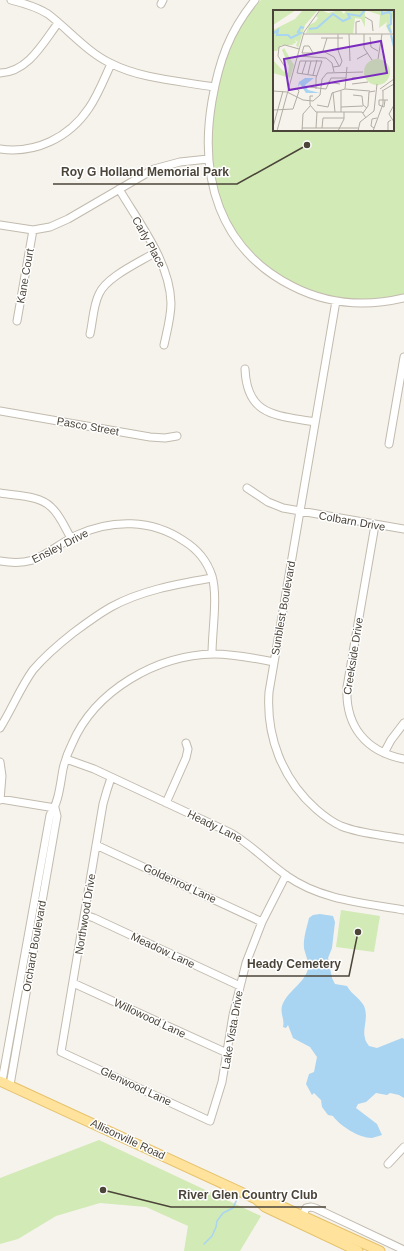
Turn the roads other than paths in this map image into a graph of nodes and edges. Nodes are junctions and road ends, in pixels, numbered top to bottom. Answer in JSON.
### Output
{"nodes":[{"id":1,"x":11,"y":0,"type":"edge"},
{"id":2,"x":256,"y":0,"type":"edge"},
{"id":3,"x":58,"y":23,"type":"junction"},
{"id":4,"x":111,"y":64,"type":"junction"},
{"id":5,"x":0,"y":73,"type":"edge"},
{"id":6,"x":214,"y":87,"type":"junction"},
{"id":7,"x":0,"y":149,"type":"edge"},
{"id":8,"x":208,"y":159,"type":"junction"},
{"id":9,"x":119,"y":189,"type":"junction"},
{"id":10,"x":0,"y":225,"type":"edge"},
{"id":11,"x":33,"y":230,"type":"junction"},
{"id":12,"x":156,"y":252,"type":"junction"},
{"id":13,"x":404,"y":298,"type":"edge"},
{"id":14,"x":336,"y":301,"type":"junction"},
{"id":15,"x":17,"y":321,"type":"dead end"},
{"id":16,"x":90,"y":334,"type":"dead end"},
{"id":17,"x":164,"y":345,"type":"dead end"},
{"id":18,"x":404,"y":357,"type":"edge"},
{"id":19,"x":245,"y":369,"type":"dead end"},
{"id":20,"x":0,"y":411,"type":"edge"},
{"id":21,"x":315,"y":422,"type":"junction"},
{"id":22,"x":177,"y":436,"type":"dead end"},
{"id":23,"x":389,"y":444,"type":"dead end"},
{"id":24,"x":247,"y":488,"type":"dead end"},
{"id":25,"x":0,"y":493,"type":"edge"},
{"id":26,"x":300,"y":512,"type":"junction"},
{"id":27,"x":375,"y":524,"type":"junction"},
{"id":28,"x":404,"y":530,"type":"edge"},
{"id":29,"x":72,"y":538,"type":"junction"},
{"id":30,"x":0,"y":561,"type":"edge"},
{"id":31,"x":212,"y":578,"type":"junction"},
{"id":32,"x":212,"y":654,"type":"junction"},
{"id":33,"x":274,"y":662,"type":"junction"},
{"id":34,"x":404,"y":723,"type":"edge"},
{"id":35,"x":0,"y":728,"type":"edge"},
{"id":36,"x":186,"y":743,"type":"dead end"},
{"id":37,"x":384,"y":753,"type":"junction"},
{"id":38,"x":66,"y":759,"type":"junction"},
{"id":39,"x":404,"y":759,"type":"edge"},
{"id":40,"x":0,"y":762,"type":"edge"},
{"id":41,"x":111,"y":778,"type":"junction"},
{"id":42,"x":0,"y":800,"type":"edge"},
{"id":43,"x":166,"y":802,"type":"junction"},
{"id":44,"x":55,"y":808,"type":"junction"},
{"id":45,"x":404,"y":839,"type":"edge"},
{"id":46,"x":96,"y":845,"type":"junction"},
{"id":47,"x":286,"y":876,"type":"junction"},
{"id":48,"x":404,"y":910,"type":"edge"},
{"id":49,"x":85,"y":915,"type":"junction"},
{"id":50,"x":262,"y":922,"type":"junction"},
{"id":51,"x":73,"y":983,"type":"junction"},
{"id":52,"x":240,"y":986,"type":"junction"},
{"id":53,"x":61,"y":1052,"type":"joint"},
{"id":54,"x":227,"y":1053,"type":"junction"},
{"id":55,"x":4,"y":1082,"type":"edge"},
{"id":56,"x":210,"y":1121,"type":"joint"},
{"id":57,"x":404,"y":1147,"type":"edge"},
{"id":58,"x":388,"y":1164,"type":"dead end"},
{"id":59,"x":256,"y":1199,"type":"junction"},
{"id":60,"x":303,"y":1215,"type":"junction"},
{"id":61,"x":404,"y":1250,"type":"edge"},
{"id":62,"x":358,"y":1251,"type":"edge"},
{"id":63,"x":380,"y":1251,"type":"edge"}],
"edges":[{"from":1,"to":3,"type":"street"},
{"from":2,"to":6,"type":"street"},
{"from":3,"to":4,"type":"street"},
{"from":3,"to":5,"type":"street"},
{"from":4,"to":6,"type":"street"},
{"from":4,"to":7,"type":"street"},
{"from":6,"to":8,"type":"street"},
{"from":8,"to":9,"type":"street"},
{"from":8,"to":14,"type":"street"},
{"from":9,"to":11,"type":"street"},
{"from":9,"to":12,"type":"street","name":"Carly Place"},
{"from":10,"to":11,"type":"street"},
{"from":11,"to":15,"type":"street","name":"Kane Court"},
{"from":12,"to":16,"type":"street"},
{"from":12,"to":17,"type":"street","name":"Carly Place"},
{"from":13,"to":14,"type":"street"},
{"from":14,"to":21,"type":"street","name":"Sunblest Boulevard"},
{"from":18,"to":23,"type":"street"},
{"from":19,"to":21,"type":"street"},
{"from":20,"to":22,"type":"street","name":"Pasco Street"},
{"from":21,"to":26,"type":"street","name":"Sunblest Boulevard"},
{"from":24,"to":26,"type":"street","name":"Colbarn Drive"},
{"from":25,"to":29,"type":"street"},
{"from":26,"to":27,"type":"street","name":"Colbarn Drive"},
{"from":26,"to":33,"type":"street","name":"Sunblest Boulevard"},
{"from":27,"to":28,"type":"street","name":"Colbarn Drive"},
{"from":27,"to":37,"type":"street","name":"Creekside Drive"},
{"from":29,"to":30,"type":"street","name":"Ensley Drive"},
{"from":29,"to":31,"type":"street","name":"Ensley Drive"},
{"from":31,"to":32,"type":"street","name":"Ensley Drive"},
{"from":31,"to":35,"type":"street"},
{"from":32,"to":33,"type":"street","name":"Orchard Boulevard"},
{"from":32,"to":38,"type":"street","name":"Orchard Boulevard"},
{"from":33,"to":45,"type":"street","name":"Sunblest Boulevard"},
{"from":34,"to":37,"type":"street"},
{"from":36,"to":43,"type":"street"},
{"from":37,"to":39,"type":"street","name":"Creekside Drive"},
{"from":38,"to":41,"type":"street","name":"Heady Lane"},
{"from":38,"to":44,"type":"street","name":"Orchard Boulevard"},
{"from":40,"to":42,"type":"street"},
{"from":41,"to":43,"type":"street","name":"Heady Lane"},
{"from":41,"to":46,"type":"street","name":"Northwood Drive"},
{"from":42,"to":44,"type":"street"},
{"from":43,"to":47,"type":"street","name":"Heady Lane"},
{"from":44,"to":55,"type":"street","name":"Orchard Boulevard"},
{"from":46,"to":49,"type":"street","name":"Northwood Drive"},
{"from":46,"to":50,"type":"street","name":"Goldenrod Lane"},
{"from":47,"to":48,"type":"street","name":"Heady Lane"},
{"from":47,"to":50,"type":"street","name":"Lake Vista Drive"},
{"from":49,"to":51,"type":"street","name":"Northwood Drive"},
{"from":49,"to":52,"type":"street","name":"Meadow Lane"},
{"from":50,"to":52,"type":"street","name":"Lake Vista Drive"},
{"from":51,"to":53,"type":"street","name":"Northwood Drive"},
{"from":51,"to":54,"type":"street","name":"Willowood Lane"},
{"from":52,"to":54,"type":"street","name":"Lake Vista Drive"},
{"from":53,"to":56,"type":"street","name":"Glenwood Lane"},
{"from":54,"to":56,"type":"street","name":"Lake Vista Drive"},
{"from":55,"to":59,"type":"main road","name":"Allisonville Road"},
{"from":57,"to":58,"type":"street"},
{"from":59,"to":60,"type":"main road","name":"Allisonville Road"},
{"from":59,"to":62,"type":"main road","name":"Allisonville Road"},
{"from":60,"to":61,"type":"street"},
{"from":60,"to":63,"type":"main road","name":"Allisonville Road"}]}
